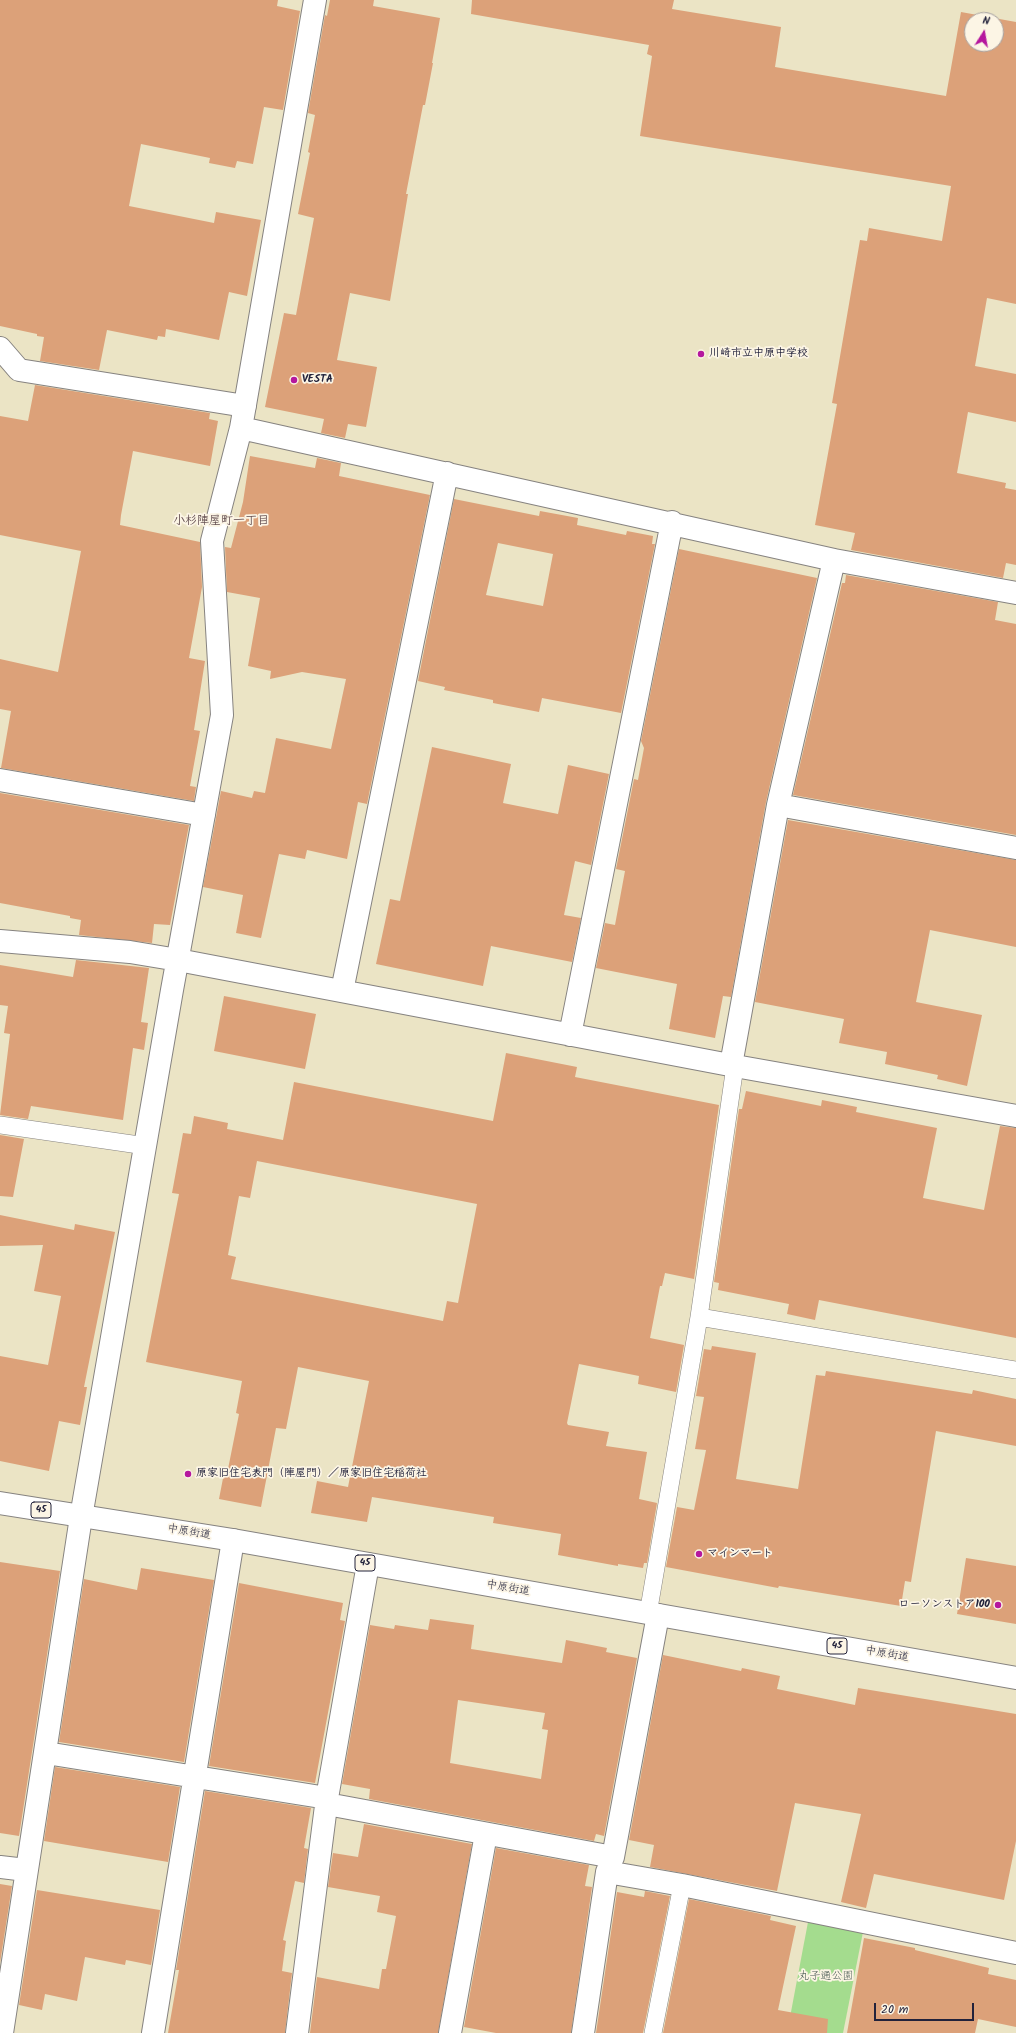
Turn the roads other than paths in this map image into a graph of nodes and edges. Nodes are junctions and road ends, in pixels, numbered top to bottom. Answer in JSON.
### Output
{"nodes":[{"id":1,"x":315,"y":0,"type":"edge"},
{"id":2,"x":0,"y":348,"type":"edge"},
{"id":3,"x":245,"y":406,"type":"junction"},
{"id":4,"x":241,"y":428,"type":"junction"},
{"id":5,"x":447,"y":473,"type":"junction"},
{"id":6,"x":672,"y":522,"type":"junction"},
{"id":7,"x":834,"y":560,"type":"junction"},
{"id":8,"x":1016,"y":593,"type":"edge"},
{"id":9,"x":0,"y":780,"type":"edge"},
{"id":10,"x":778,"y":806,"type":"junction"},
{"id":11,"x":204,"y":815,"type":"junction"},
{"id":12,"x":1016,"y":848,"type":"edge"},
{"id":13,"x":0,"y":941,"type":"edge"},
{"id":14,"x":178,"y":960,"type":"junction"},
{"id":15,"x":342,"y":991,"type":"junction"},
{"id":16,"x":570,"y":1035,"type":"junction"},
{"id":17,"x":733,"y":1065,"type":"junction"},
{"id":18,"x":1016,"y":1116,"type":"edge"},
{"id":19,"x":0,"y":1125,"type":"edge"},
{"id":20,"x":146,"y":1146,"type":"junction"},
{"id":21,"x":699,"y":1317,"type":"junction"},
{"id":22,"x":1016,"y":1370,"type":"edge"},
{"id":23,"x":0,"y":1503,"type":"edge"},
{"id":24,"x":81,"y":1517,"type":"junction"},
{"id":25,"x":233,"y":1540,"type":"junction"},
{"id":26,"x":368,"y":1564,"type":"junction"},
{"id":27,"x":653,"y":1614,"type":"junction"},
{"id":28,"x":1016,"y":1678,"type":"edge"},
{"id":29,"x":46,"y":1752,"type":"junction"},
{"id":30,"x":194,"y":1776,"type":"junction"},
{"id":31,"x":327,"y":1801,"type":"junction"},
{"id":32,"x":486,"y":1834,"type":"junction"},
{"id":33,"x":610,"y":1864,"type":"junction"},
{"id":34,"x":0,"y":1867,"type":"edge"},
{"id":35,"x":26,"y":1870,"type":"junction"},
{"id":36,"x":682,"y":1885,"type":"junction"},
{"id":37,"x":1016,"y":1954,"type":"edge"},
{"id":38,"x":2,"y":2033,"type":"edge"},
{"id":39,"x":153,"y":2033,"type":"edge"},
{"id":40,"x":297,"y":2033,"type":"edge"},
{"id":41,"x":450,"y":2033,"type":"edge"},
{"id":42,"x":583,"y":2033,"type":"edge"},
{"id":43,"x":653,"y":2033,"type":"edge"}],
"edges":[{"from":1,"to":3,"type":"street"},
{"from":2,"to":3,"type":"street"},
{"from":3,"to":4,"type":"street"},
{"from":4,"to":5,"type":"street"},
{"from":4,"to":11,"type":"street"},
{"from":5,"to":6,"type":"street"},
{"from":5,"to":15,"type":"street"},
{"from":6,"to":7,"type":"street"},
{"from":6,"to":16,"type":"street"},
{"from":7,"to":8,"type":"street"},
{"from":7,"to":10,"type":"street"},
{"from":9,"to":11,"type":"street"},
{"from":10,"to":12,"type":"street"},
{"from":10,"to":17,"type":"street"},
{"from":11,"to":14,"type":"street"},
{"from":13,"to":14,"type":"street"},
{"from":14,"to":15,"type":"street"},
{"from":14,"to":20,"type":"street"},
{"from":15,"to":16,"type":"street"},
{"from":16,"to":17,"type":"street"},
{"from":17,"to":18,"type":"street"},
{"from":17,"to":21,"type":"lane"},
{"from":19,"to":20,"type":"lane"},
{"from":20,"to":24,"type":"street"},
{"from":21,"to":22,"type":"lane"},
{"from":21,"to":27,"type":"lane"},
{"from":23,"to":24,"type":"street","name":"中原街道","number":"45"},
{"from":24,"to":25,"type":"street","name":"中原街道","number":"45"},
{"from":24,"to":29,"type":"street"},
{"from":25,"to":26,"type":"street","name":"中原街道","number":"45"},
{"from":25,"to":30,"type":"street"},
{"from":26,"to":27,"type":"street","name":"中原街道","number":"45"},
{"from":26,"to":31,"type":"street"},
{"from":27,"to":28,"type":"street","name":"中原街道","number":"45"},
{"from":27,"to":33,"type":"street"},
{"from":29,"to":30,"type":"street"},
{"from":29,"to":35,"type":"street"},
{"from":30,"to":31,"type":"street"},
{"from":30,"to":39,"type":"street"},
{"from":31,"to":32,"type":"street"},
{"from":31,"to":40,"type":"street"},
{"from":32,"to":33,"type":"street"},
{"from":32,"to":41,"type":"street"},
{"from":33,"to":36,"type":"street"},
{"from":33,"to":42,"type":"street"},
{"from":34,"to":35,"type":"street"},
{"from":35,"to":38,"type":"street"},
{"from":36,"to":37,"type":"street"},
{"from":36,"to":43,"type":"lane"}]}
